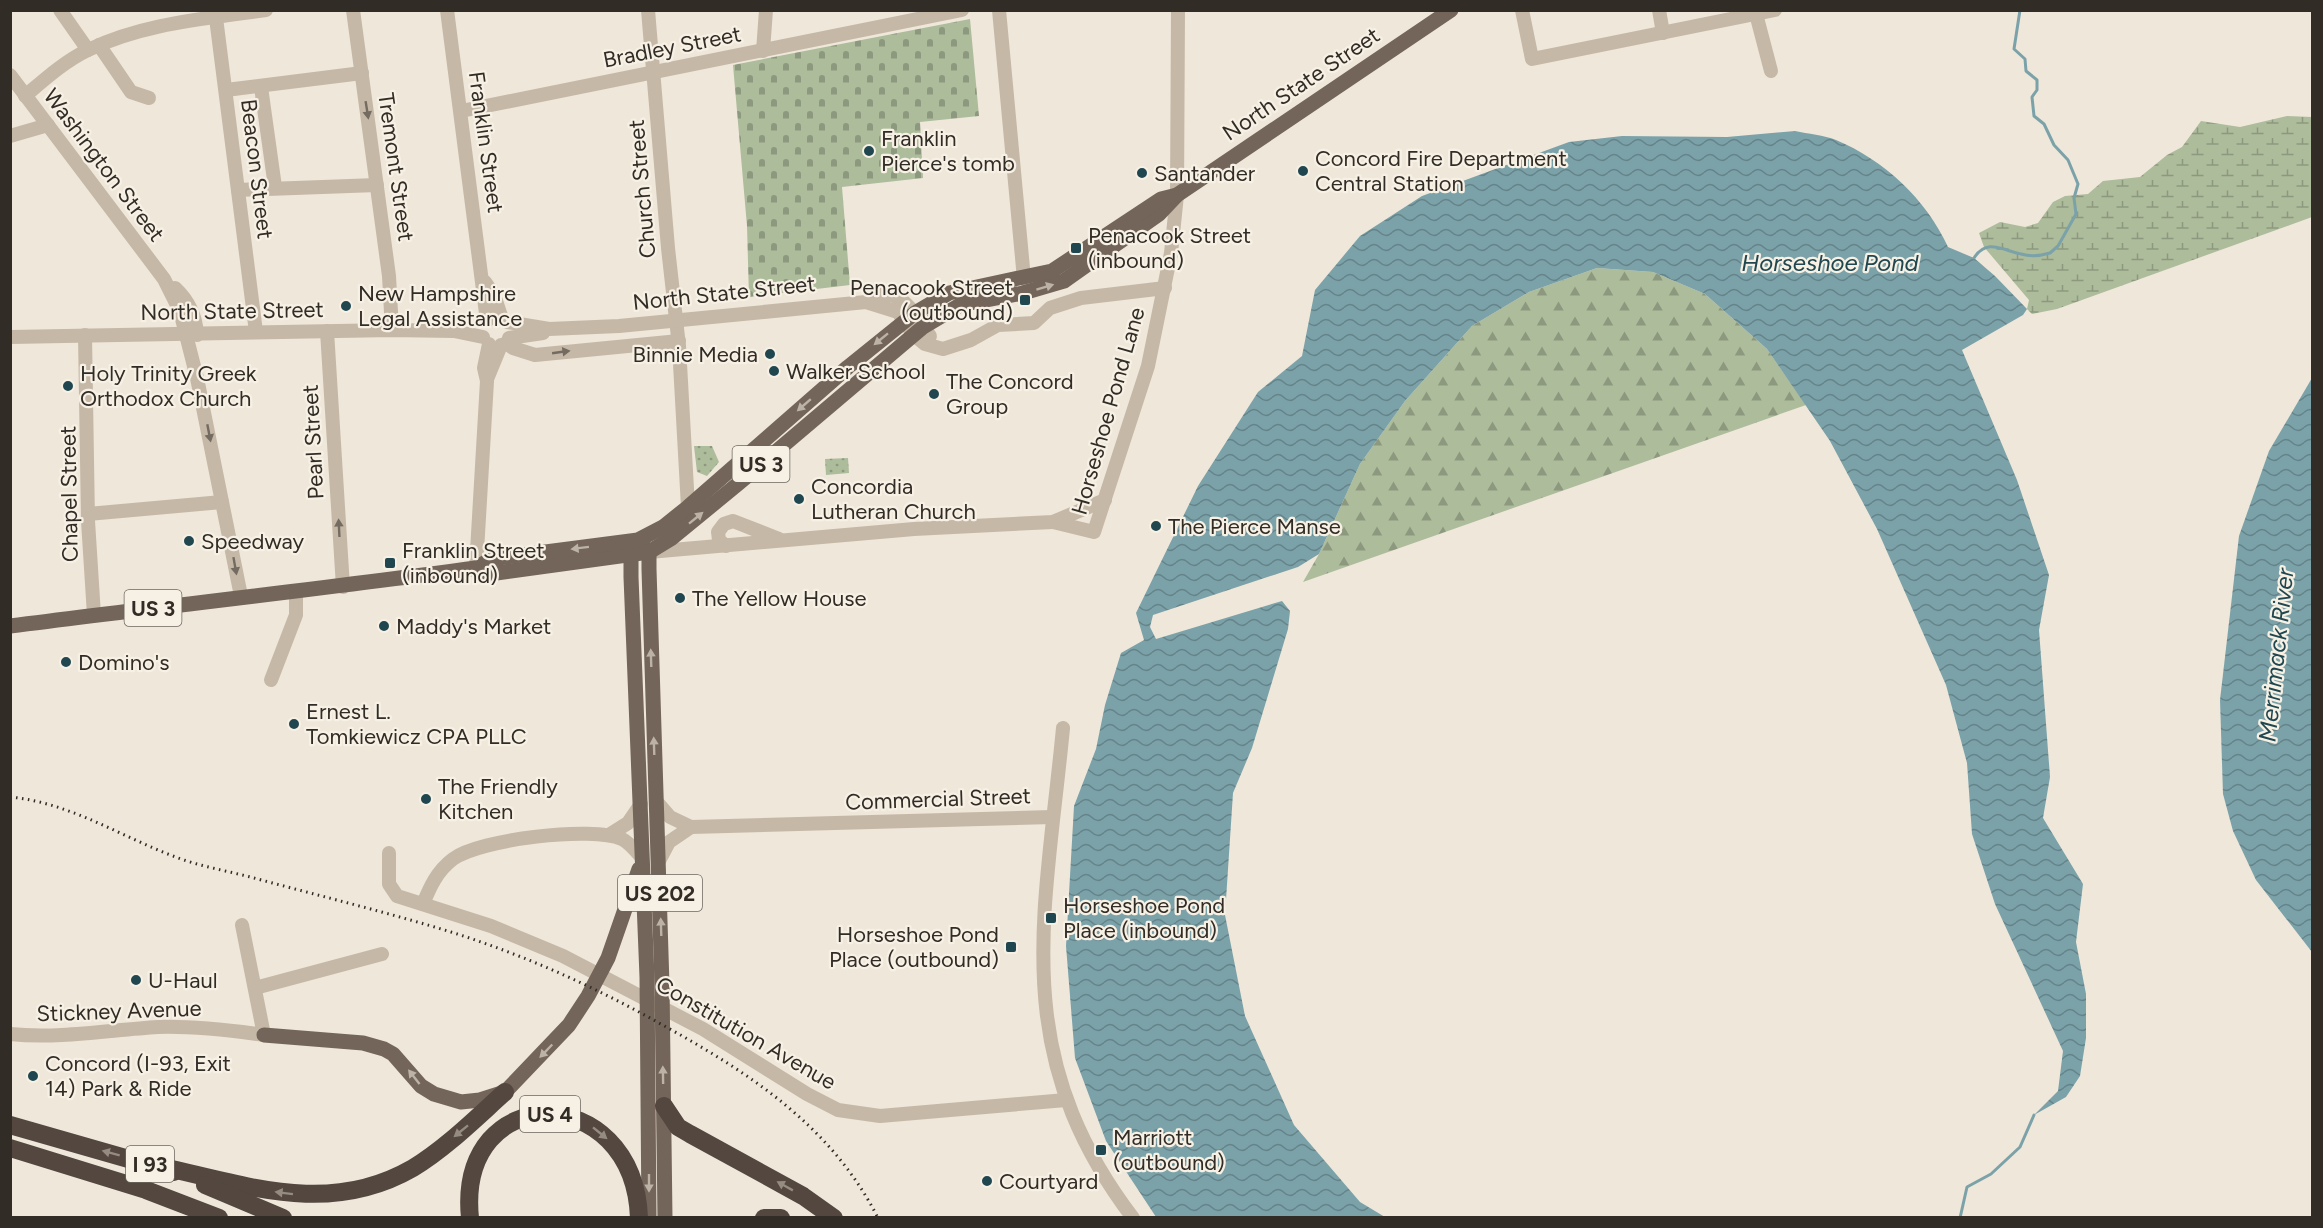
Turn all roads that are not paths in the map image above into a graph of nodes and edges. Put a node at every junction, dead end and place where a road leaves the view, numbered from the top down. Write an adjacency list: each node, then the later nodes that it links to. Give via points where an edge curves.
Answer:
1 (60, 10): 19 (street)
2 (266, 10): 16 (street)
3 (353, 10): 23 (street, Tremont Street)
4 (447, 10): 29 (street, Franklin Street)
5 (648, 10): 22 (street, Church Street)
6 (766, 10): 20 (street)
7 (882, 10): 17 (street)
8 (962, 10): 17 (street, Bradley Street)
9 (999, 10): 36 (street)
10 (1178, 10): 35 (street, Horseshoe Pond Lane)
11 (1451, 10): 35 (main road, North State Street / US 3)
12 (1521, 10): 18 (street, via 1532,59)
13 (1659, 10): 18 (street)
14 (1775, 10): 15 (street)
15 (1756, 13): 18 (street); 21 (street)
16 (215, 14): 19 (street, via 145,28); 26 (street, Beacon Street)
17 (883, 25): 20 (street, Bradley Street)
18 (1663, 33)
19 (93, 48): 27 (street); 28 (street, via 131,92)
20 (763, 51): 22 (street, Bradley Street)
21 (1771, 71)
22 (652, 72): 29 (street, Bradley Street); 40 (street, Church Street)
23 (362, 73): 25 (street); 32 (street, Tremont Street, one-way to 32)
24 (10, 75): 27 (street, Washington Street)
25 (261, 87): 26 (street); 33 (street)
26 (226, 90): 34 (street, Beacon Street)
27 (25, 96): 30 (street, Washington Street)
28 (149, 98)
29 (461, 111): 37 (street, Franklin Street)
30 (48, 125): 31 (street); 47 (street, Washington Street, via 164,279)
31 (10, 136)
32 (377, 185): 33 (street); 43 (street, Tremont Street, via 390,276)
33 (275, 187): 34 (street)
34 (238, 190): 45 (street, Beacon Street)
35 (1177, 195): 36 (main road, North State Street / US 3, via 1161,199 1052,271); 38 (street, Horseshoe Pond Lane); 41 (main road, North State Street / US 3, one-way to 35, via 960,305 1064,281 1159,214)
36 (1023, 279): 41 (main road, North State Street / US 3, via 949,293)
37 (483, 280): 39 (street, Franklin Street); 48 (street, Franklin Street)
38 (1165, 288): 41 (street, via 1081,298 1050,308 1034,323 998,325 943,349 934,346); 51 (street, Horseshoe Pond Lane, via 1148,366)
39 (505, 320): 42 (street, North State Street); 48 (street, North State Street, via 494,318); 48 (street, Franklin Street, via 511,330)
40 (676, 322): 41 (street, North State Street, via 866,302 885,295 908,303); 42 (street, North State Street); 50 (street, Church Street)
41 (914, 324): 53 (main road, US 3, one-way to 53); 59 (main road, US 3, one-way to 41, via 739,483)
42 (549, 329): 48 (street, North State Street, via 542,333)
43 (392, 330): 44 (street, North State Street); 48 (street, North State Street)
44 (327, 331): 45 (street, North State Street); 62 (street, Pearl Street, one-way to 44)
45 (256, 332): 47 (street, North State Street)
46 (85, 335): 47 (street, North State Street); 49 (street, North State Street); 54 (street, Chapel Street)
47 (191, 335): 52 (street, Washington Street, one-way to 52)
48 (494, 336): 50 (street, one-way to 50, via 535,355); 61 (street, Franklin Street, via 487,381)
49 (10, 337)
50 (679, 341): 53 (street, Church Street)
51 (1105, 500): 55 (street); 55 (street, Horseshoe Pond Lane, via 1094,532)
52 (222, 502): 54 (street); 64 (street, Washington Street, one-way to 64)
53 (688, 507): 56 (main road, US 3)
54 (88, 514): 65 (street, Chapel Street)
55 (1053, 522): 57 (street)
56 (638, 540): 59 (main road); 60 (main road, US 202); 61 (main road, US 3, one-way to 61, via 491,559)
57 (781, 540): 58 (street); 58 (street, via 732,521 718,532 719,540)
58 (726, 546): 59 (street)
59 (649, 552): 60 (main road, US 3); 68 (main road, US 202, one-way to 59)
60 (631, 556): 61 (main road, US 3, via 489,574); 68 (main road, US 202)
61 (476, 568): 62 (main road, US 3)
62 (343, 586): 63 (main road, US 3)
63 (296, 591): 64 (main road, US 3); 67 (street, via 296,615)
64 (241, 596): 65 (main road, US 3)
65 (94, 615): 66 (main road, US 3)
66 (10, 626)
67 (271, 680)
68 (645, 717): 70 (main road, US 202)
69 (1064, 728): 73 (street)
70 (648, 775): 71 (main road, US 202); 72 (main road, US 202)
71 (657, 802): 74 (street, via 670,817); 78 (main road, US 202)
72 (641, 804): 75 (street, via 628,823); 77 (main road, US 202)
73 (1052, 817): 74 (street, Commercial Street); 86 (street, Commercial Street, via 1044,903 1043,984 1046,1020)
74 (691, 827): 78 (street, via 677,834)
75 (609, 835): 77 (street, via 624,840); 79 (street, via 532,837 474,848 443,868 430,885)
76 (389, 853): 79 (street, Constitution Avenue, via 392,891)
77 (642, 858): 85 (main road, one-way to 85, via 608,958 582,1005 551,1046); 97 (main road, US 202, one-way to 97)
78 (659, 861): 87 (main road, US 202, one-way to 78)
79 (423, 904): 86 (street, Constitution Avenue, via 491,926 563,956 703,1029 837,1110 880,1116)
80 (242, 925): 82 (street)
81 (382, 954): 82 (street)
82 (255, 988): 84 (street)
83 (10, 1034): 84 (street, Stickney Avenue, via 68,1035 161,1027)
84 (264, 1035): 85 (main road, one-way to 84, via 461,1101 421,1086 384,1049 363,1043)
85 (506, 1092): 90 (highway, one-way to 90, via 412,1168 363,1189 311,1196)
86 (1066, 1100): 102 (street, Commercial Street, via 1093,1157)
87 (664, 1106): 98 (main road, US 202); 101 (highway, one-way to 87, via 803,1196 678,1127)
88 (10, 1125): 90 (highway, I 93, one-way to 88)
89 (12, 1149): 91 (highway, I 93)
90 (163, 1167): 94 (highway, I 93)
91 (146, 1190): 92 (highway); 93 (highway, I 93)
92 (191, 1218)
93 (219, 1218)
94 (283, 1218)
95 (470, 1218): 96 (highway, US 4, one-way to 96, via 472,1174 485,1146 507,1125 526,1116 546,1113 579,1120 612,1143 628,1166 636,1189)
96 (639, 1218)
97 (649, 1218)
98 (665, 1218)
99 (764, 1218): 100 (highway)
100 (781, 1218)
101 (834, 1218)
102 (1133, 1218)

